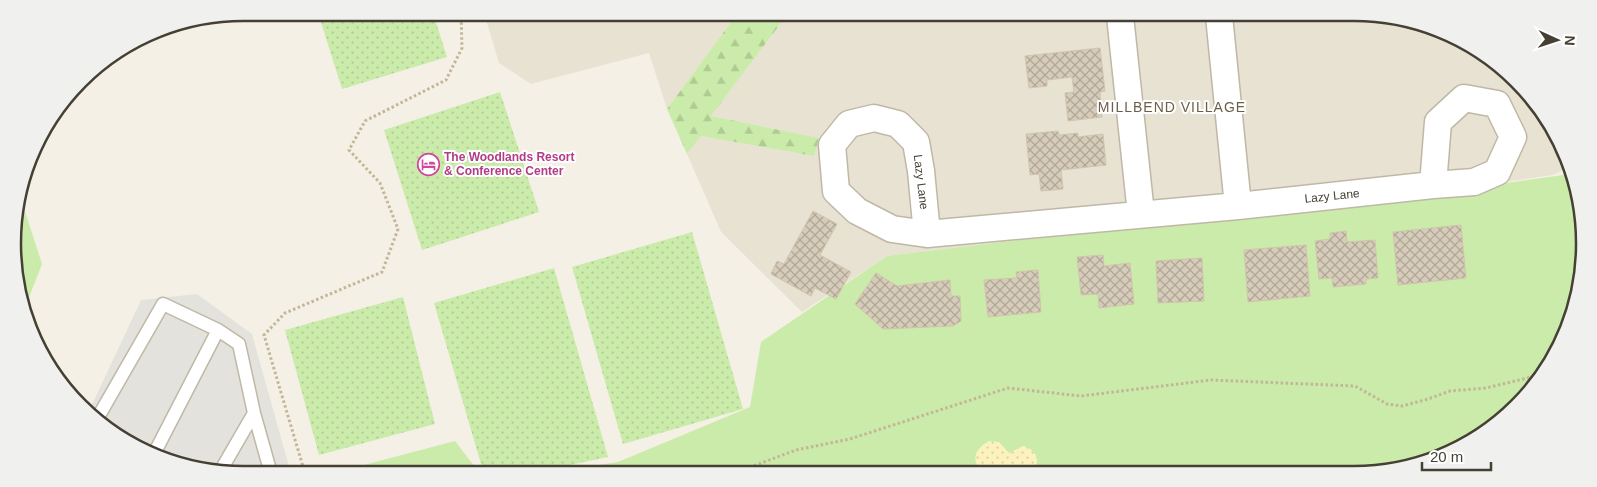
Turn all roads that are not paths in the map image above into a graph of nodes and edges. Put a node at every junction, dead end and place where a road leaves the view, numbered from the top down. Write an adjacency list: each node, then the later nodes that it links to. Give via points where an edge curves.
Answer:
1 (1121, 21): 5 (street)
2 (1220, 21): 4 (street)
3 (1433, 185): 4 (street, Lazy Lane)
4 (1238, 206): 5 (street, Lazy Lane)
5 (1141, 214): 6 (street, Lazy Lane)
6 (927, 234): 6 (street, Lazy Lane, via 892,229 857,211 836,191 832,145 849,124 874,118 898,124 916,142)
7 (218, 330): 8 (lane, via 239,344); 9 (lane, via 163,304); 10 (lane)
8 (254, 413): 11 (lane); 12 (lane)
9 (100, 414)
10 (157, 448)
11 (224, 465)
12 (269, 466)

